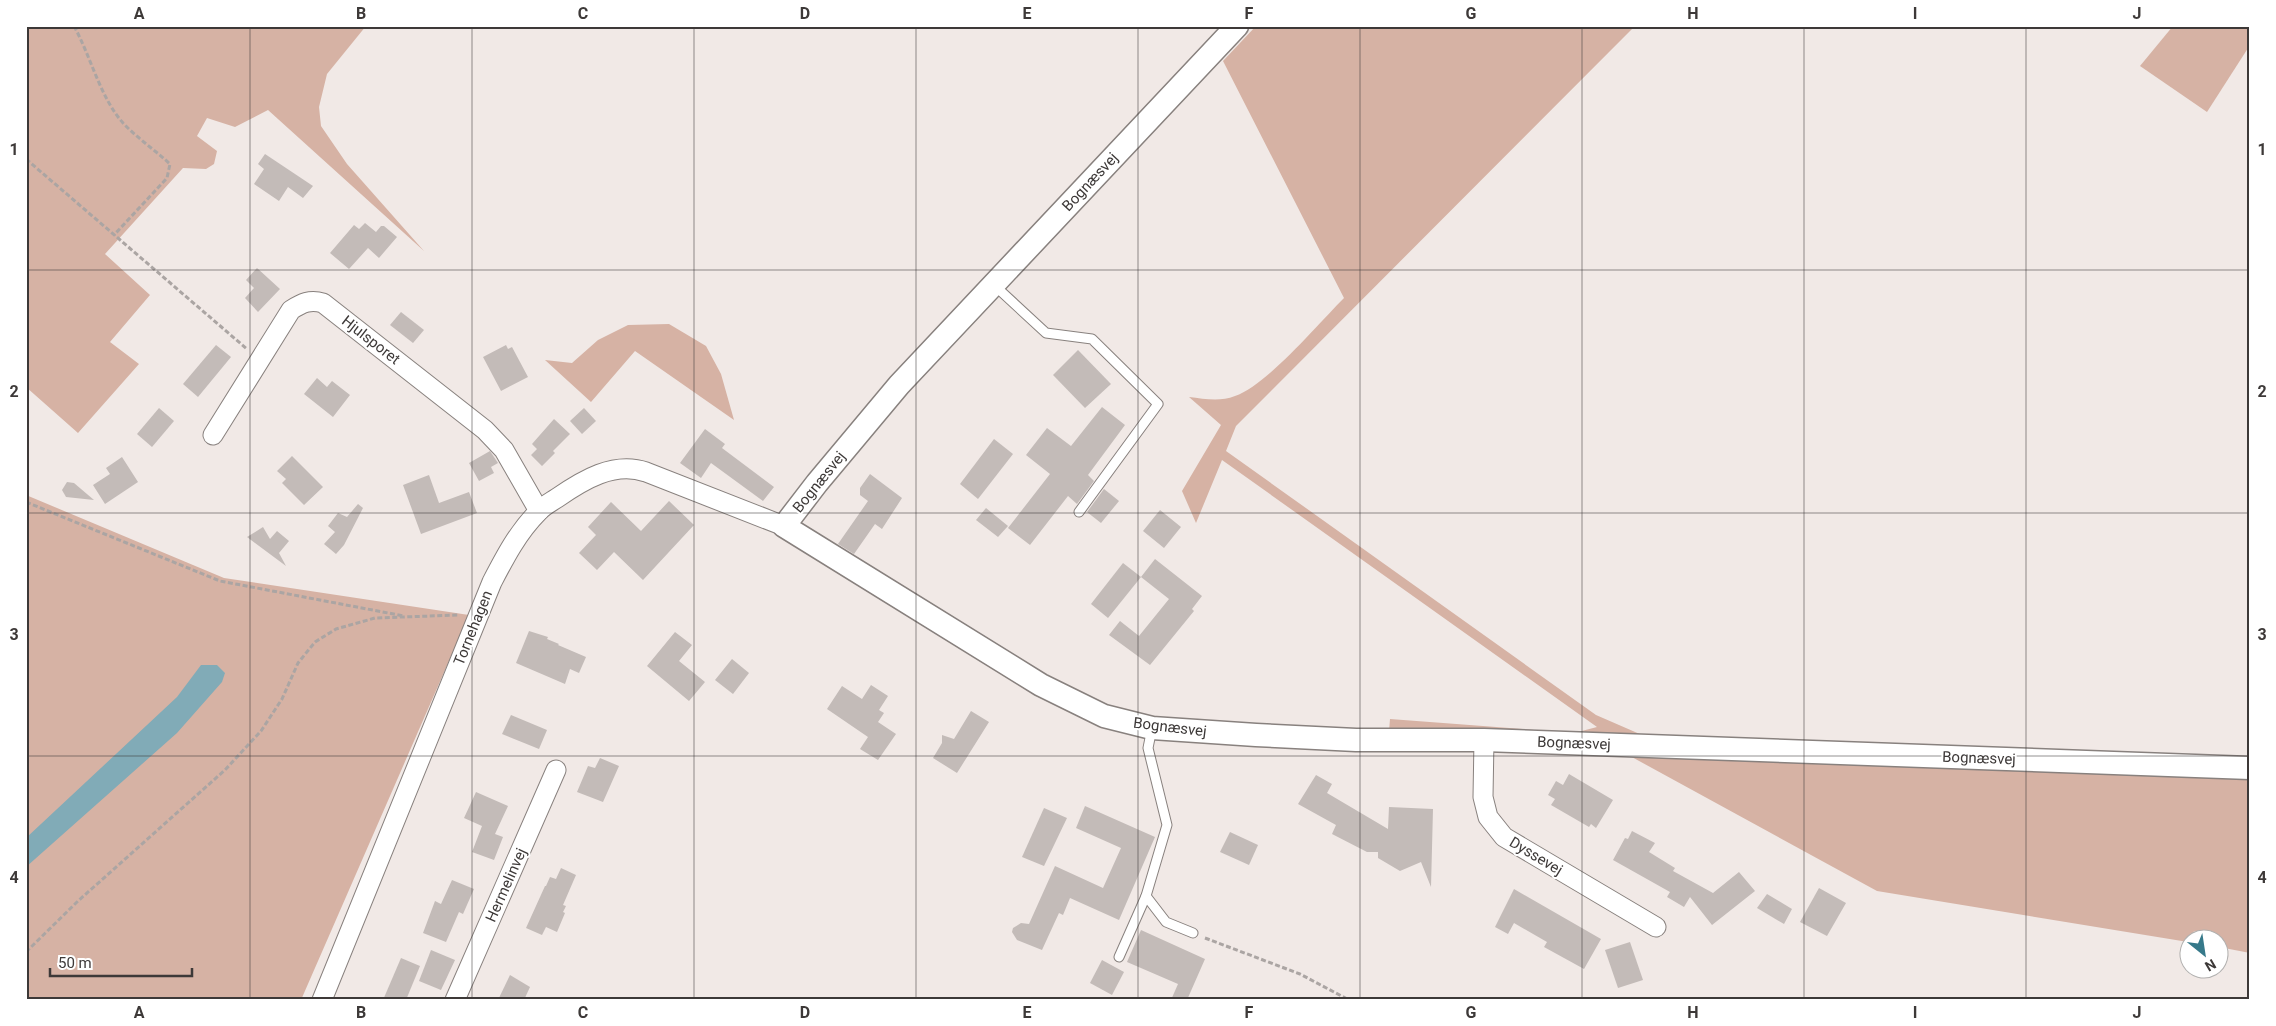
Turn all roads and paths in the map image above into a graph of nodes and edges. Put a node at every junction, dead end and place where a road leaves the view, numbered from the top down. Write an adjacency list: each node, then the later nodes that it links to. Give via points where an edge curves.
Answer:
1 (74, 26): 4 (path, via 106,95 123,122 170,164 168,178)
2 (1235, 27): 5 (street, Bognæsvej)
3 (26, 159): 4 (path)
4 (114, 235): 6 (path)
5 (993, 284): 10 (lane, via 1046,333 1092,340 1158,404); 11 (street, Bognæsvej, via 899,385)
6 (259, 359): 7 (street, Hjulsporet); 9 (street, Hjulsporet, via 291,310 305,302 323,302 485,430 504,450)
7 (213, 436)
8 (26, 502): 13 (path, via 220,582)
9 (539, 511): 11 (street, Tornehagen, via 582,482 614,470 628,469 646,472); 12 (street, Tornehagen, via 510,548)
10 (1079, 512)
11 (784, 526): 14 (street, Bognæsvej, via 1041,685 1104,716)
12 (480, 614): 13 (path); 23 (street, Tornehagen)
13 (410, 616): 21 (path, via 375,618 336,629 315,642 298,663 282,699 261,731 225,770 78,901)
14 (1152, 728): 15 (street, Bognæsvej, via 1356,740); 18 (lane, via 1148,748 1167,825)
15 (1484, 740): 16 (street, Bognæsvej); 19 (street, Dyssevej, via 1483,797 1488,817 1504,837)
16 (2250, 768)
17 (556, 770): 24 (street, Hermelinvej)
18 (1146, 896): 20 (lane, via 1166,922); 22 (lane)
19 (1656, 927)
20 (1193, 933): 25 (path, via 1300,974)
21 (26, 952)
22 (1119, 957)
23 (325, 998)
24 (455, 1000)
25 (1349, 1000)

